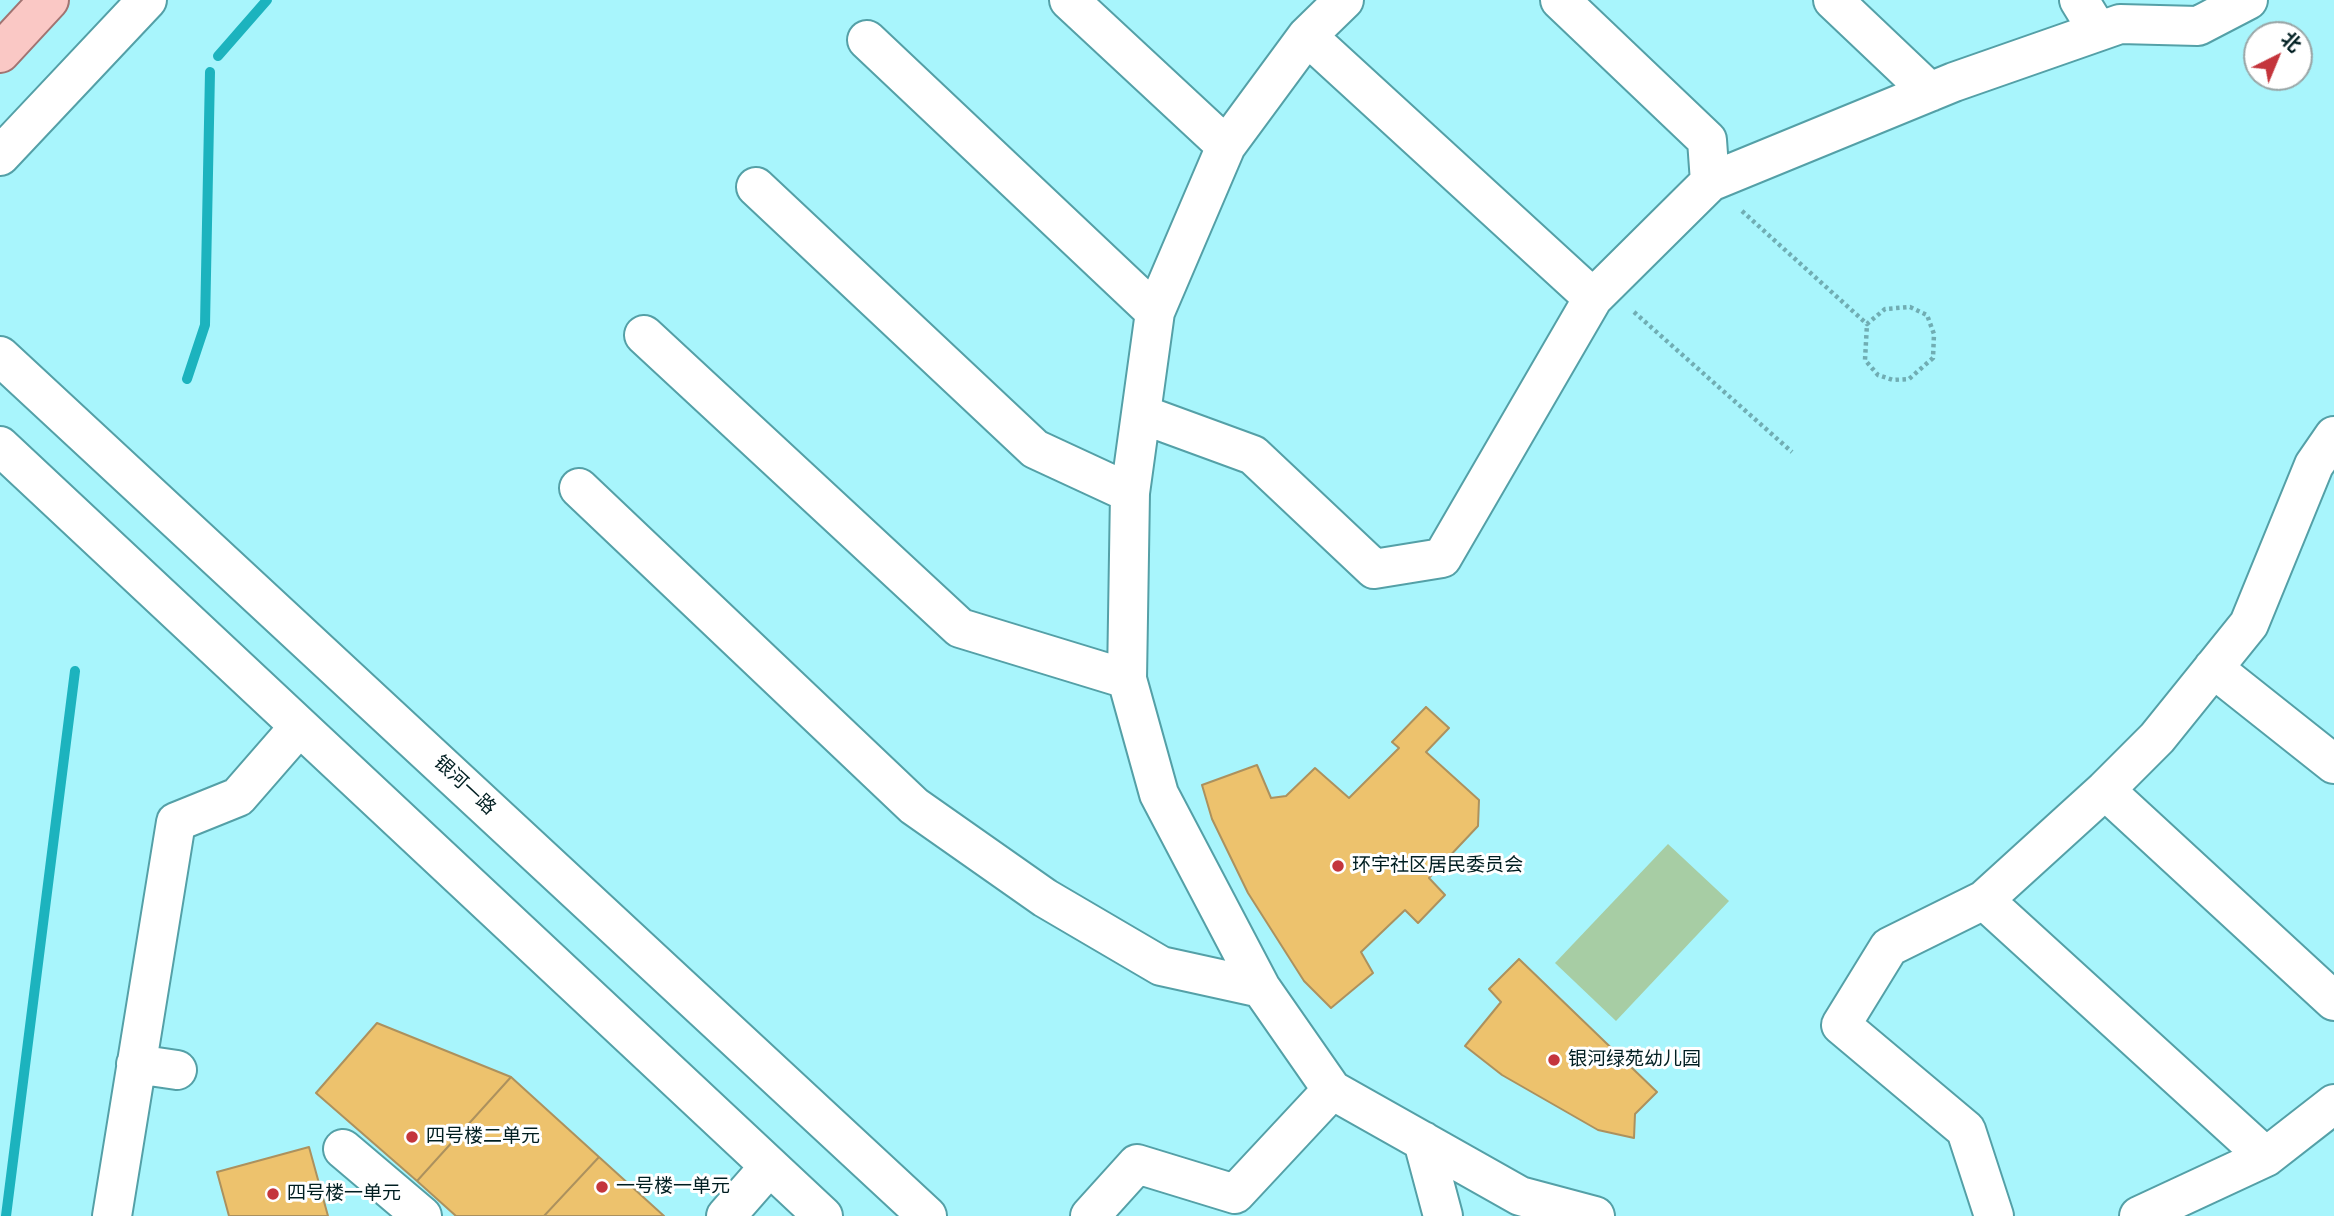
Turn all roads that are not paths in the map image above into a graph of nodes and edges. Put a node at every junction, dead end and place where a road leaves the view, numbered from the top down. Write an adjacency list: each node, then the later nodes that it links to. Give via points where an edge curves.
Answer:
1 (49, 0): 11 (main road)
2 (147, 0): 14 (street)
3 (1069, 0): 13 (street)
4 (1560, 0): 15 (street, via 1707,140)
5 (1833, 0): 12 (street)
6 (2248, 0): 8 (street, via 2198,26 2120,24)
7 (1337, 2): 9 (street)
8 (2088, 16): 12 (street)
9 (1307, 36): 13 (street); 17 (street)
10 (867, 40): 18 (street)
11 (0, 52)
12 (1930, 92): 15 (street)
13 (1226, 146): 18 (street)
14 (0, 156)
15 (1710, 182): 17 (street)
16 (756, 187): 25 (street, via 1035,449)
17 (1599, 292): 21 (street, via 1442,558 1374,569 1254,455)
18 (1155, 312): 21 (street)
19 (644, 335): 27 (street, via 960,628)
20 (0, 356): 48 (street, 银河一路)
21 (1141, 414): 25 (street)
22 (0, 446): 28 (street)
23 (2327, 461): 26 (street, via 2249,624)
24 (579, 488): 32 (street, via 914,806 1045,898 1161,967)
25 (1130, 493): 27 (street)
26 (2213, 668): 29 (street); 30 (street, via 2157,738)
27 (1128, 679): 32 (street, via 1159,794)
28 (299, 727): 34 (street, via 238,797 176,822); 41 (street)
29 (2334, 764)
30 (2105, 790): 31 (street); 33 (street)
31 (1984, 900): 40 (street); 52 (street, via 1889,947 1841,1025 1966,1130)
32 (1261, 988): 36 (street)
33 (2334, 1001)
34 (136, 1064): 35 (street); 44 (street)
35 (177, 1070)
36 (1332, 1090): 38 (street); 42 (street)
37 (2334, 1104): 40 (street)
38 (1423, 1141): 50 (street); 51 (street, via 1520,1196)
39 (343, 1149): 45 (street)
40 (2266, 1157): 43 (street)
41 (769, 1167): 46 (street); 47 (street)
42 (1238, 1205): 49 (street, via 1137,1164)
43 (2184, 1208): 53 (street)
44 (112, 1216)
45 (422, 1216)
46 (726, 1216)
47 (823, 1216)
48 (927, 1216)
49 (1090, 1216)
50 (1443, 1216)
51 (1595, 1216)
52 (1994, 1216)
53 (2139, 1216)

